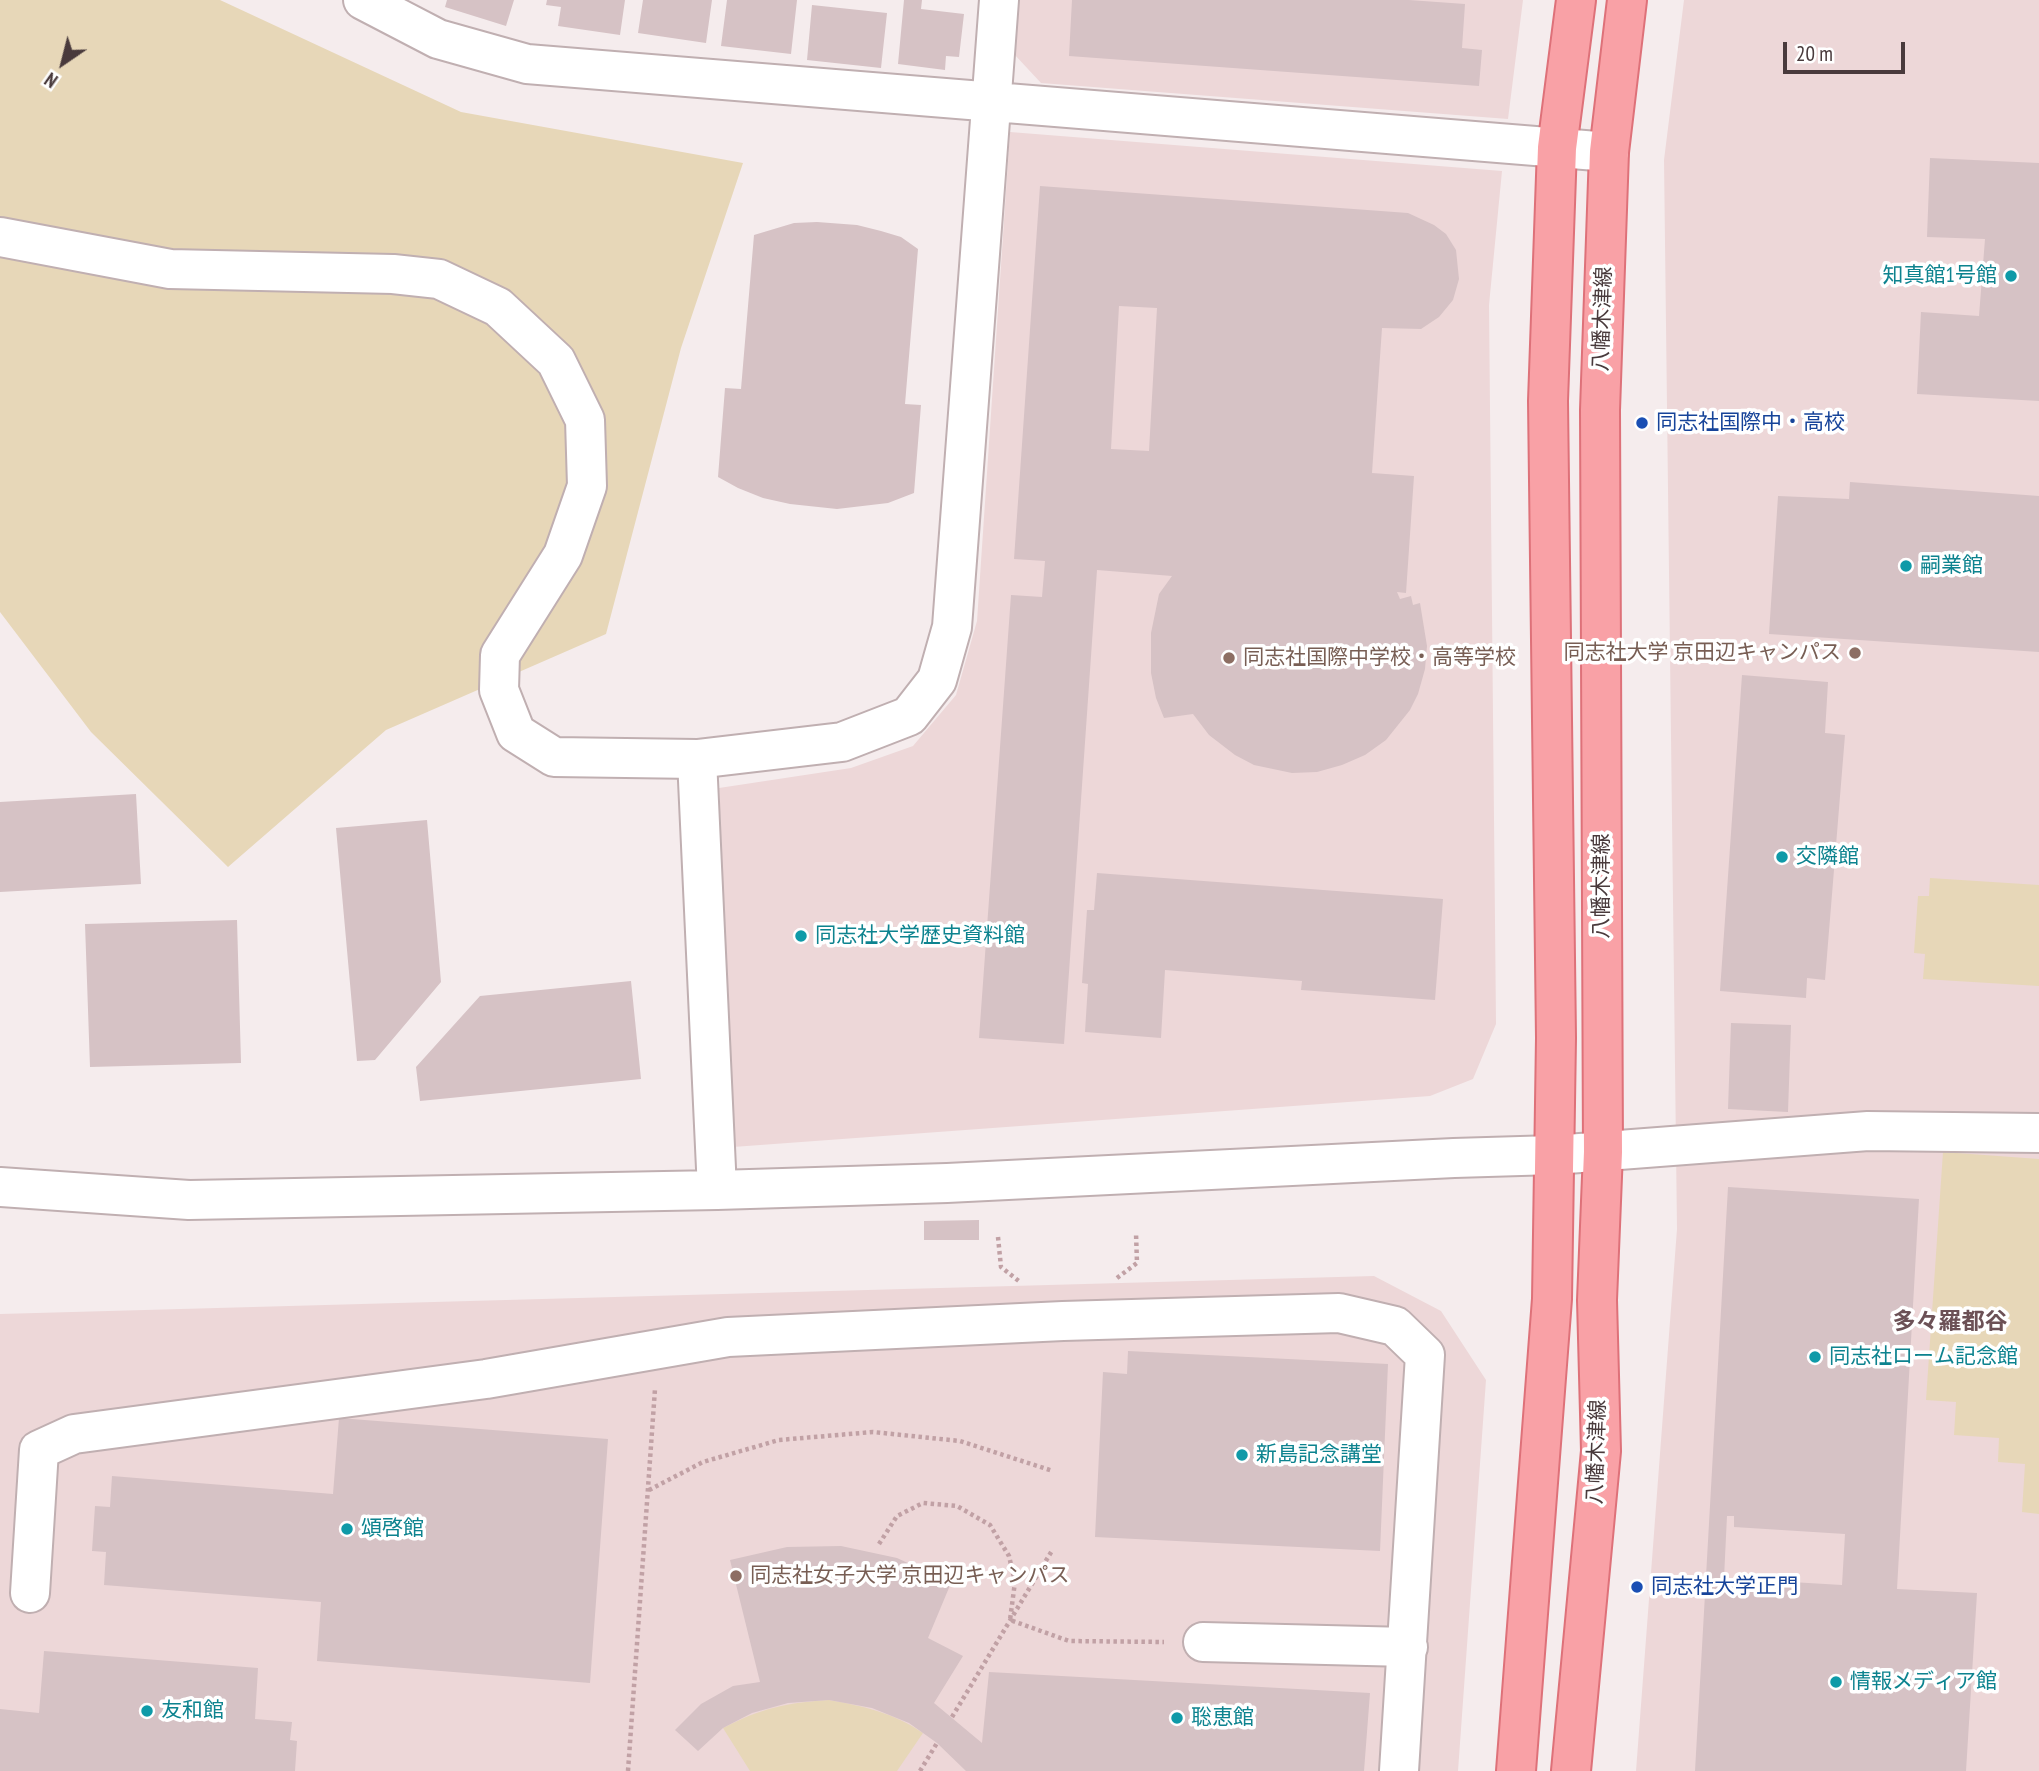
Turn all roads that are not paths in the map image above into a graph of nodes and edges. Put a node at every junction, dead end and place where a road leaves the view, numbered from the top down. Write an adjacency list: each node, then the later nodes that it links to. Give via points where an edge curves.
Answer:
1 (363, 0): 5 (street, via 438,39 527,64)
2 (999, 0): 5 (street)
3 (1576, 0): 6 (main road)
4 (1628, 0): 7 (main road, 八幡木津線)
5 (992, 101): 6 (street); 9 (street, via 952,627 937,680 909,716 842,742)
6 (1557, 148): 7 (street); 12 (main road, via 1548,401)
7 (1609, 152): 11 (main road, 八幡木津線, via 1600,410)
8 (0, 237): 9 (street, via 170,269 439,279 498,307 556,361 585,420 587,486 563,555 500,655 499,690 516,733 554,757)
9 (697, 759): 14 (street)
10 (2039, 1133): 11 (street, via 1868,1131)
11 (1603, 1152): 12 (street); 20 (main road, 八幡木津線, via 1597,1300 1601,1451)
12 (1554, 1155): 14 (street); 19 (main road, via 1552,1299)
13 (0, 1187): 14 (street, via 189,1200)
14 (717, 1190)
15 (30, 1593): 17 (street, via 39,1450 74,1434 486,1380 728,1337 1339,1313 1395,1326 1425,1355)
16 (1203, 1642): 17 (street)
17 (1408, 1647): 18 (street)
18 (1399, 1771)
19 (1516, 1771)
20 (1571, 1771)

